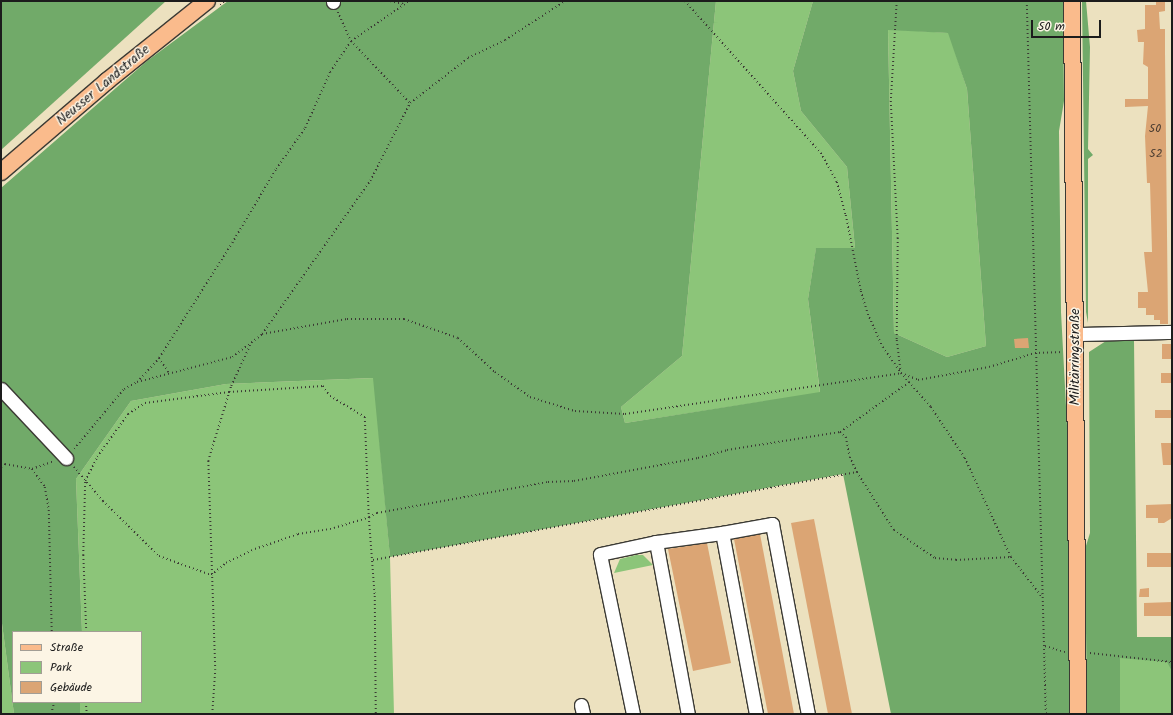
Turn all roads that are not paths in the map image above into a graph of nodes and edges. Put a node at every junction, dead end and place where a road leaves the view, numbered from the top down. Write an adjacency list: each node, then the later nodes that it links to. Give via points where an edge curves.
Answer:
1 (207, 1): 3 (main road, Neusser Landstraße, via 113,76)
2 (1072, 1): 5 (main road, Militärringstraße)
3 (2, 171)
4 (1172, 332): 5 (lane)
5 (1075, 339): 14 (main road, Militärringstraße)
6 (1, 389): 7 (lane)
7 (66, 458)
8 (722, 533): 9 (lane); 12 (lane); 13 (lane, via 772,524)
9 (656, 542): 10 (lane, via 600,554); 11 (lane)
10 (633, 714)
11 (688, 714)
12 (756, 714)
13 (808, 714)
14 (1078, 714)

